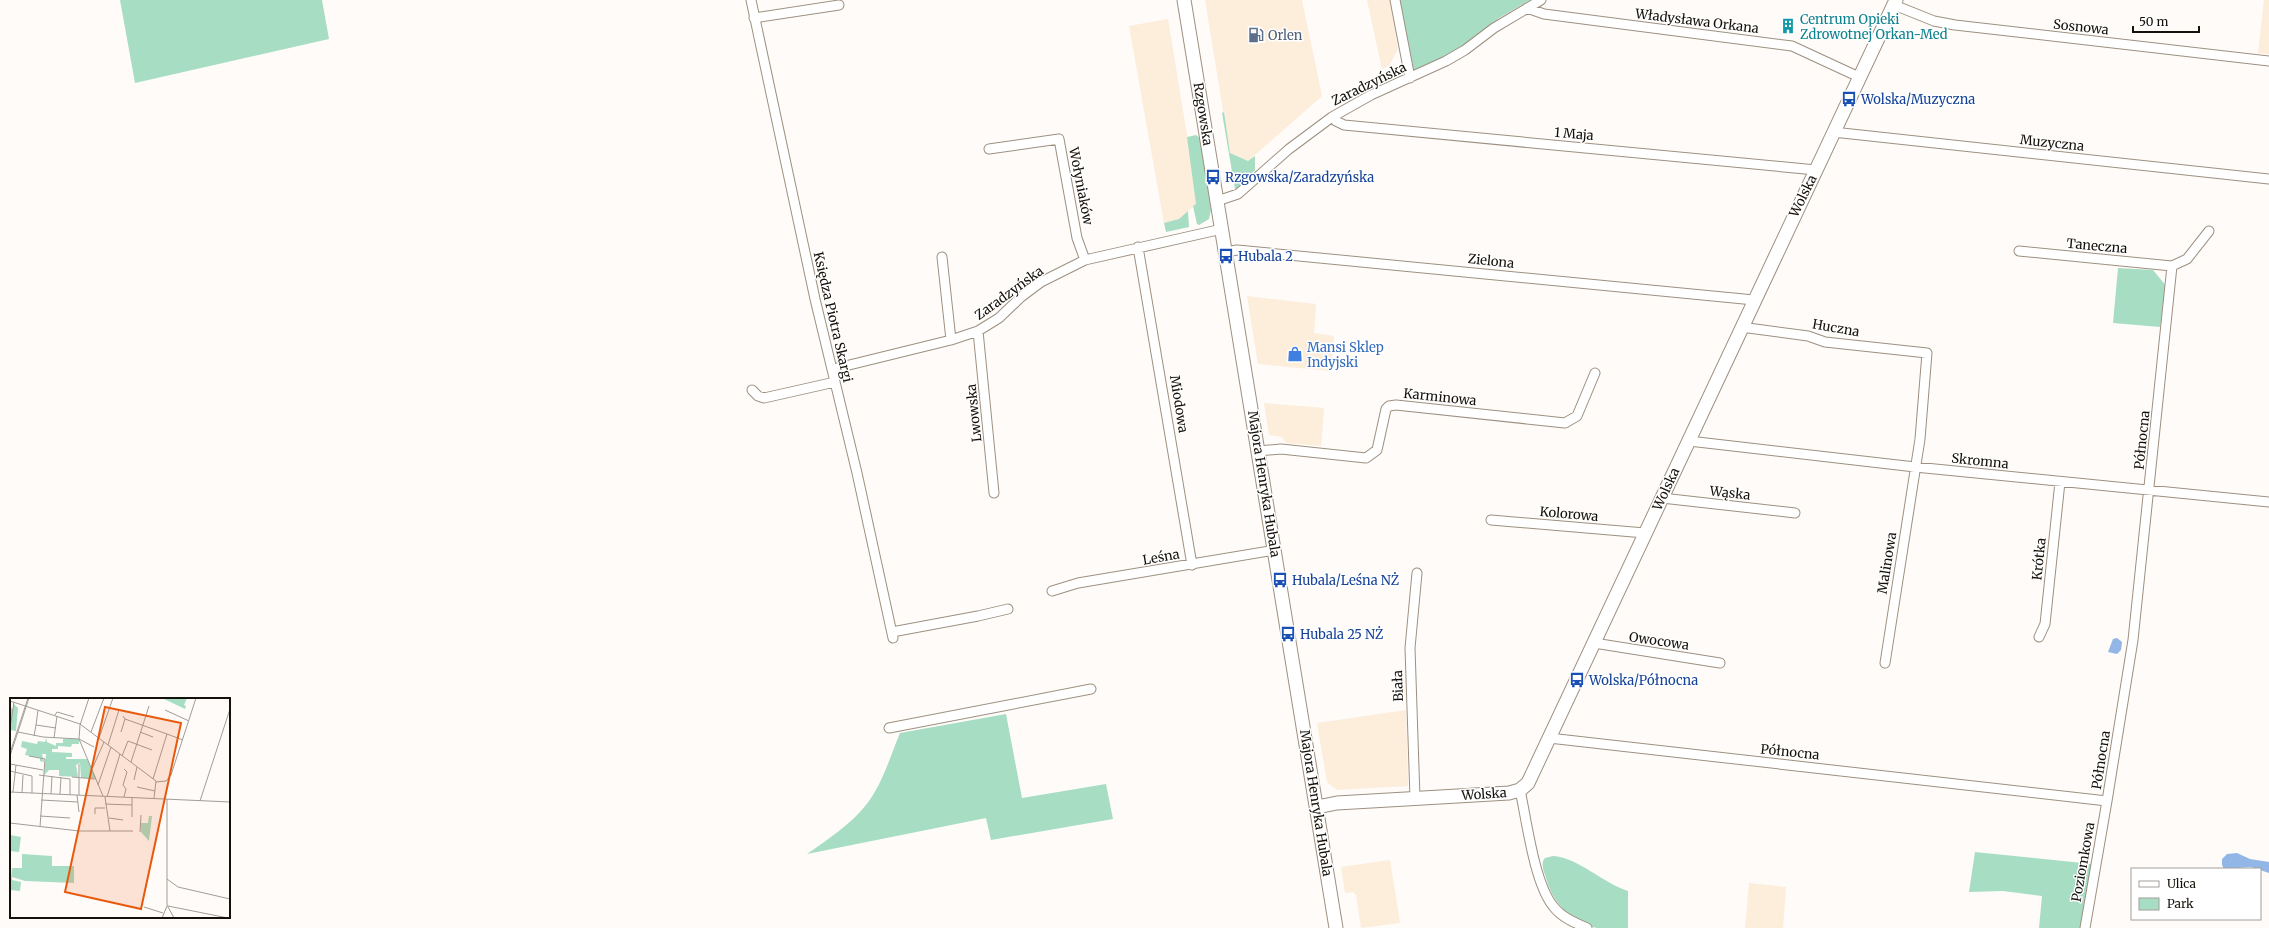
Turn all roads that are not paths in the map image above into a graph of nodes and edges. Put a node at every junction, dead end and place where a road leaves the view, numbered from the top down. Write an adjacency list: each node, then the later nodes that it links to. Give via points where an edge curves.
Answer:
1 (751, 0): 8 (street, Księdza Piotra Skargi)
2 (1184, 0): 17 (street, Rzgowska)
3 (1395, 0): 11 (street)
4 (1541, 0): 7 (street, Zaradzyńska)
5 (1895, 2): 9 (street, Sosnowa, via 1934,21 1955,26); 10 (street, Wolska)
6 (839, 5): 8 (street)
7 (1527, 8): 10 (street, Władysława Orkana, via 1544,14 1792,46); 11 (street, Zaradzyńska, via 1494,28 1466,50)
8 (754, 18): 31 (street, Księdza Piotra Skargi, via 815,299)
9 (2269, 61)
10 (1859, 77): 13 (street, Wolska)
11 (1410, 78): 12 (street, Zaradzyńska, via 1371,94)
12 (1332, 117): 15 (street, 1 Maja, via 1344,125); 17 (street, Zaradzyńska, via 1289,149 1238,194)
13 (1834, 132): 15 (street, Wolska); 16 (street, Muzyczna)
14 (989, 149): 24 (street, Wołyniaków, via 1059,139 1077,238)
15 (1816, 170): 26 (street, Wolska)
16 (2269, 179)
17 (1217, 201): 18 (street, Rzgowska)
18 (1222, 229): 20 (street, Zaradzyńska); 22 (street, Majora Henryka Hubala)
19 (2209, 231): 25 (street, via 2187,259)
20 (1138, 247): 24 (street, Zaradzyńska); 47 (street, Miodowa)
21 (2019, 251): 25 (street, Taneczna)
22 (1226, 252): 26 (street, Zielona, via 1237,250); 36 (street, Majora Henryka Hubala)
23 (942, 257): 29 (street)
24 (1084, 260): 28 (street, Zaradzyńska, via 1041,282 999,318)
25 (2172, 266): 39 (street, Północna)
26 (1754, 300): 27 (street, Wolska)
27 (1741, 327): 30 (street, Huczna, via 1808,336 1825,342); 35 (street, Wolska)
28 (978, 331): 29 (street, Zaradzyńska); 40 (street, Lwowska)
29 (951, 340): 31 (street, Zaradzyńska)
30 (1927, 353): 37 (street, Malinowa)
31 (833, 369): 33 (street, Księdza Piotra Skargi)
32 (1595, 373): 36 (street, Karminowa, via 1579,412 1573,420 1565,423 1389,406 1384,413 1377,450 1366,458 1281,449)
33 (835, 382): 34 (street, via 764,398); 50 (street, Księdza Piotra Skargi, via 892,635)
34 (752, 390)
35 (1689, 441): 37 (street, Skromna); 41 (street, Wolska)
36 (1258, 451): 46 (street, Majora Henryka Hubala)
37 (1915, 467): 38 (street, Skromna); 54 (street, Malinowa)
38 (2060, 482): 39 (street, Skromna); 51 (street, Krótka, via 2045,624)
39 (2150, 492): 42 (street, Skromna); 60 (street, Północna, via 2132,647)
40 (994, 493)
41 (1662, 498): 43 (street, Wąska); 45 (street, Wolska)
42 (2269, 502)
43 (1795, 513)
44 (1491, 520): 45 (street, Kolorowa)
45 (1645, 533): 52 (street, Wolska)
46 (1275, 550): 47 (street, Leśna); 61 (street, Majora Henryka Hubala)
47 (1192, 565): 49 (street, Leśna, via 1078,584)
48 (1417, 573): 59 (street, Biała, via 1410,648)
49 (1052, 591)
50 (1008, 609)
51 (2039, 637)
52 (1594, 643): 53 (street, Owocowa); 57 (street, Wolska)
53 (1720, 663)
54 (1885, 663)
55 (1091, 690): 56 (street)
56 (889, 728)
57 (1549, 738): 58 (street, Wolska, via 1528,783); 60 (street, Północna)
58 (1520, 790): 59 (street, Wolska); 63 (street, via 1540,880 1547,898 1563,915)
59 (1415, 798): 61 (street, Wolska, via 1337,803)
60 (2107, 801): 64 (street, Poziomkowa)
61 (1316, 807): 62 (street, Majora Henryka Hubala)
62 (1336, 928)
63 (1587, 928)
64 (2085, 928)

